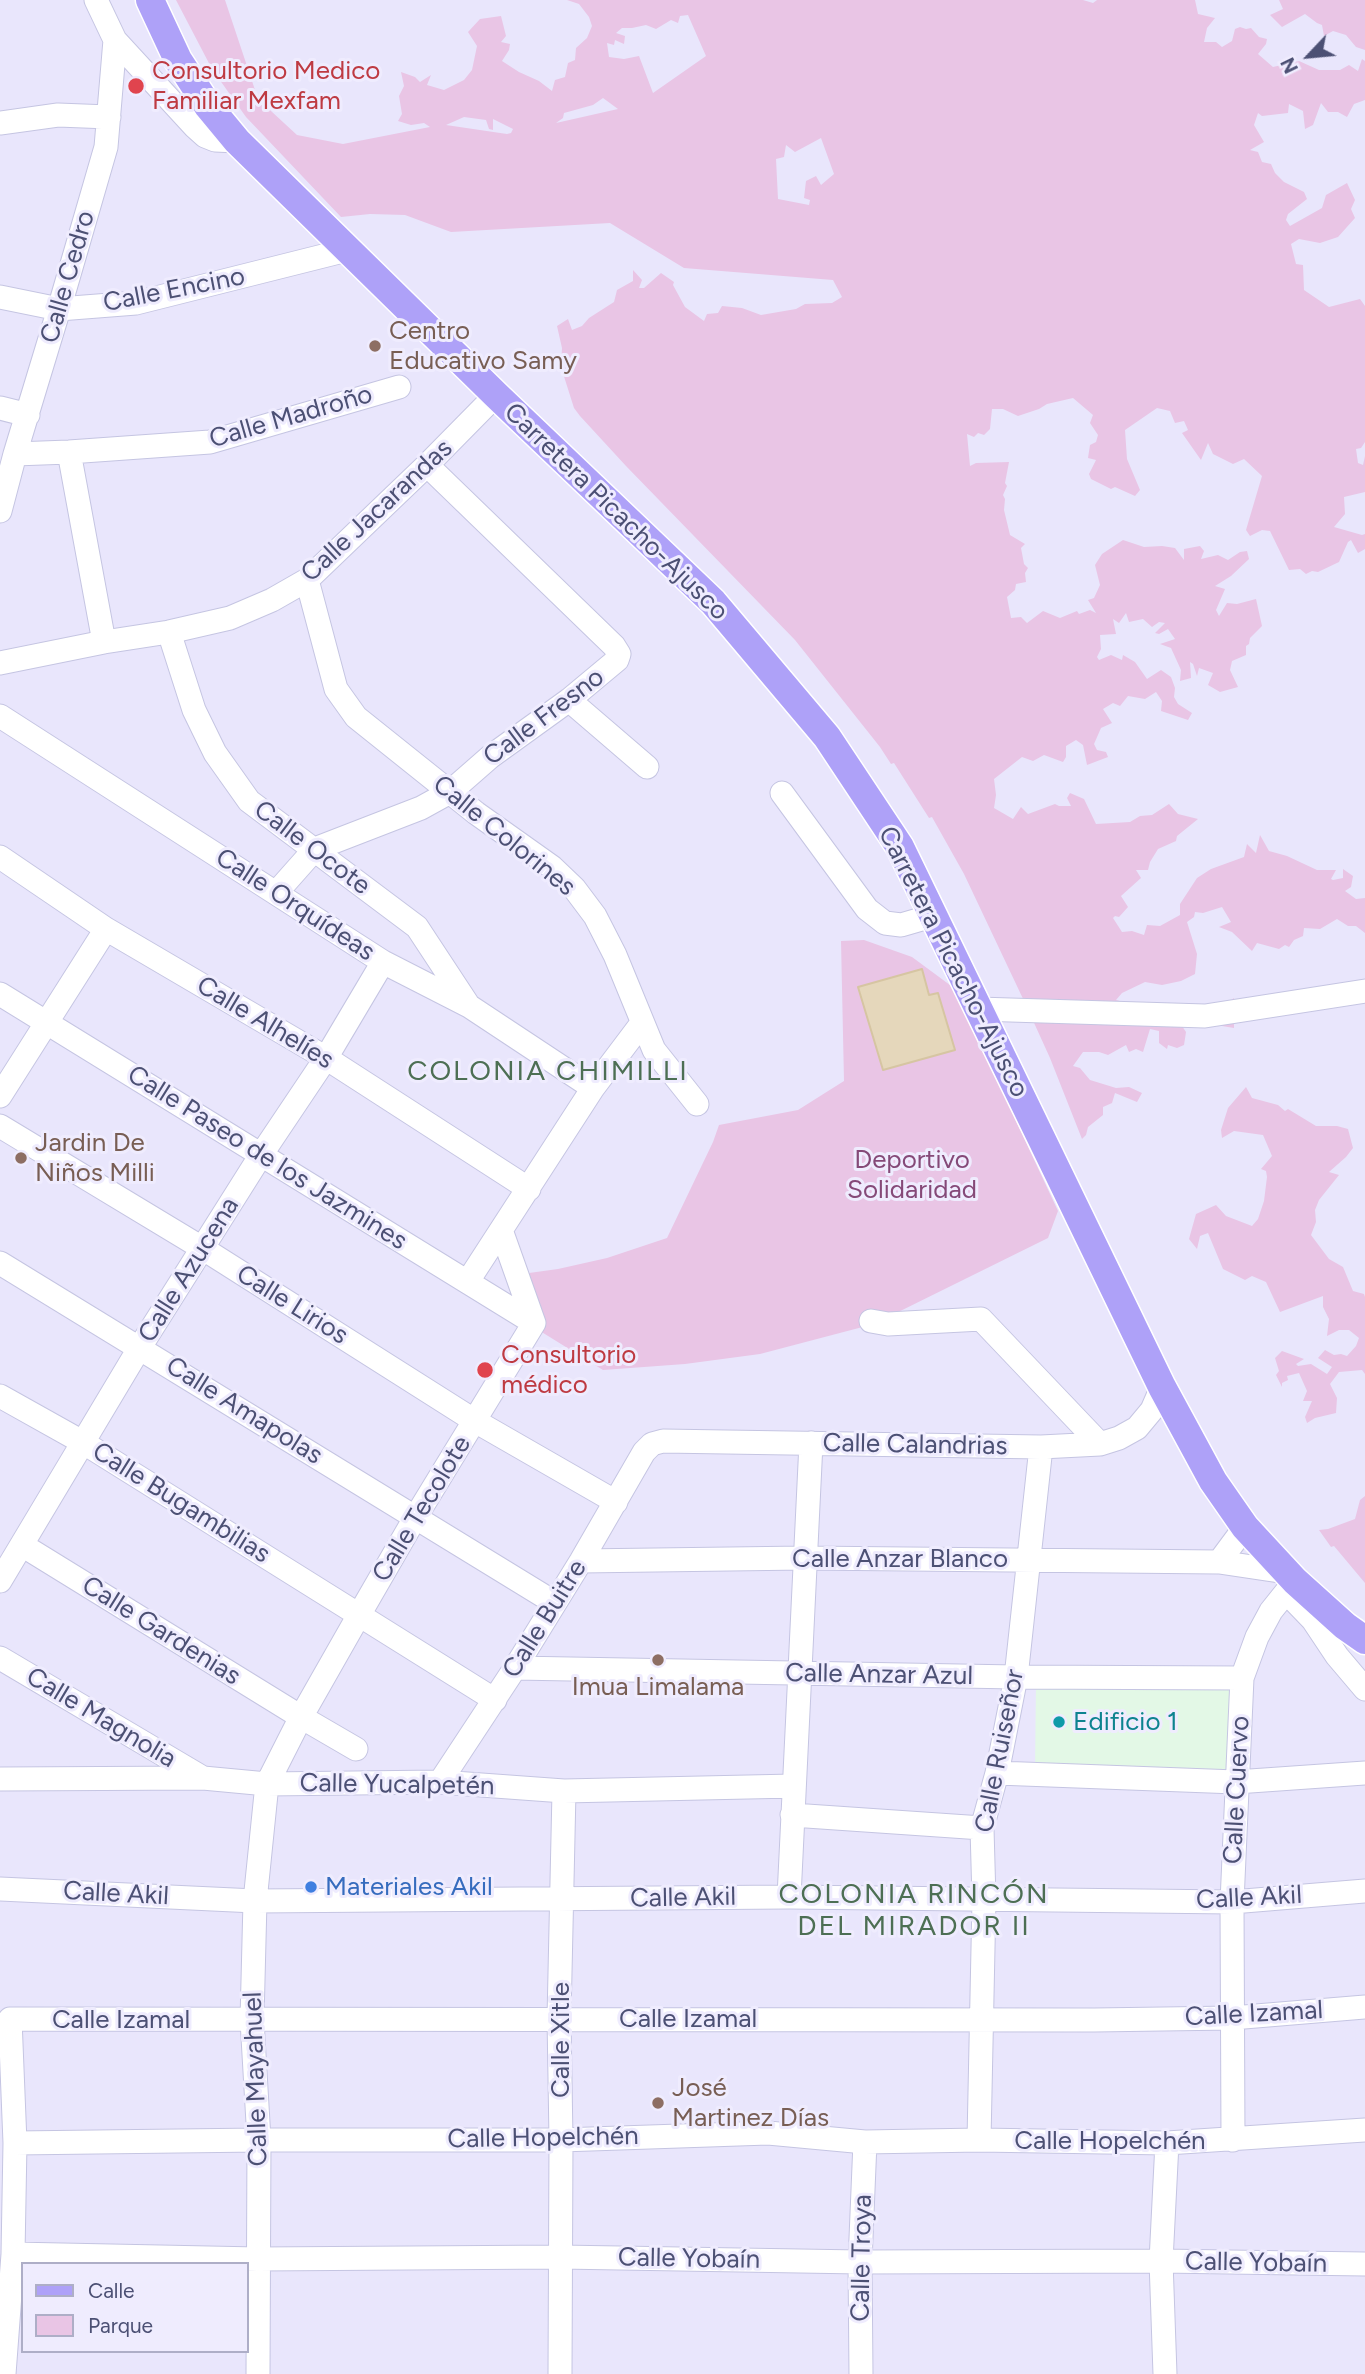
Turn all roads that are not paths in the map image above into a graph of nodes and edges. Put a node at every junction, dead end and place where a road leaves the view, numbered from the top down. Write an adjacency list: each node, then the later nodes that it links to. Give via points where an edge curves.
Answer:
1 (96, 0): 3 (street)
2 (150, 0): 6 (main road, Carretera Picacho-Ajusco, via 178,60)
3 (115, 40): 4 (street, Calle Cedro); 6 (street, via 205,136)
4 (109, 117): 5 (street, via 58,115); 9 (street, Calle Cedro, via 106,147)
5 (0, 123)
6 (237, 141): 7 (main road, Carretera Picacho-Ajusco)
7 (347, 250): 9 (street, Calle Encino, via 136,303); 11 (main road, Carretera Picacho-Ajusco)
8 (0, 297): 9 (street, Calle Encino)
9 (59, 309): 13 (street, Calle Cedro)
10 (399, 387): 14 (street, Calle Madroño, via 210,442)
11 (496, 395): 16 (street, Calle Jacarandas); 30 (main road, Carretera Picacho-Ajusco, via 713,602 818,727 900,847)
12 (0, 408): 13 (street)
13 (27, 415): 15 (street, Calle Cedro)
14 (69, 452): 15 (street, Calle Madroño); 20 (street)
15 (15, 454): 17 (street, Calle Cedro)
16 (427, 465): 18 (street, Calle Jacarandas); 22 (street, Calle Fresno, via 619,654)
17 (0, 511)
18 (307, 580): 19 (street, Calle Jacarandas, via 230,618); 25 (street, Calle Colorines, via 336,689 356,717)
19 (169, 632): 20 (street, Calle Jacarandas); 27 (street, Calle Ocote, via 194,710 215,753 249,801)
20 (104, 642): 21 (street, Calle Jacarandas)
21 (0, 663)
22 (569, 700): 24 (street); 25 (street, Calle Fresno)
23 (0, 716): 29 (street, Calle Orquídeas)
24 (647, 767)
25 (450, 792): 27 (street, Calle Fresno, via 421,808); 38 (street, Calle Colorines, via 574,888 615,955)
26 (782, 793): 30 (street, via 867,909 885,923 901,925)
27 (314, 849): 29 (street, Calle Fresno); 35 (street, Calle Ocote, via 417,927)
28 (0, 857): 31 (street, Calle Alhelíes)
29 (276, 892): 32 (street, Calle Orquídeas)
30 (932, 916): 36 (main road, Carretera Picacho-Ajusco)
31 (106, 929): 37 (street); 39 (street, Calle Alhelíes)
32 (383, 962): 35 (street, Calle Orquídeas); 39 (street, Calle Azucena)
33 (1365, 991): 36 (street, via 1205,1016)
34 (0, 993): 37 (street, Calle Paseo de los Jazmines)
35 (469, 1006): 40 (street, Calle Orquídeas)
36 (978, 1009): 53 (main road, Carretera Picacho-Ajusco)
37 (47, 1022): 41 (street); 44 (street, Calle Paseo de los Jazmines)
38 (642, 1023): 40 (street); 42 (street, Calle Colorines, via 654,1050)
39 (326, 1059): 44 (street, Calle Azucena); 45 (street, Calle Alhelíes)
40 (593, 1088): 45 (street)
41 (0, 1096)
42 (697, 1104)
43 (0, 1126): 47 (street, Calle Lirios)
44 (261, 1155): 47 (street, Calle Azucena); 49 (street, Calle Paseo de los Jazmines)
45 (528, 1189): 46 (street)
46 (501, 1230): 49 (street); 51 (street)
47 (202, 1248): 52 (street, Calle Azucena); 55 (street, Calle Lirios)
48 (0, 1263): 52 (street, Calle Amapolas)
49 (468, 1281): 51 (street, Calle Paseo de los Jazmines)
50 (871, 1321): 58 (street, via 982,1319)
51 (534, 1323): 55 (street, Calle Tecolote)
52 (140, 1347): 56 (street, Calle Azucena); 62 (street, Calle Amapolas)
53 (1162, 1387): 58 (street, Calle Calandrias, via 1137,1428); 63 (main road, Carretera Picacho-Ajusco, via 1213,1481)
54 (0, 1396): 56 (street, Calle Bugambilias)
55 (474, 1421): 61 (street, Calle Lirios); 62 (street, Calle Tecolote)
56 (84, 1443): 64 (street, Calle Azucena); 72 (street, Calle Bugambilias)
57 (810, 1443): 59 (street, Calle Calandrias); 60 (street, Calle Calandrias, via 663,1441); 65 (street)
58 (1100, 1444): 59 (street, Calle Calandrias)
59 (1041, 1447): 66 (street, Calle Ruiseñor)
60 (644, 1452): 61 (street, Calle Buitre)
61 (616, 1502): 67 (street, Calle Buitre)
62 (415, 1518): 71 (street, Calle Amapolas); 72 (street, Calle Tecolote)
63 (1245, 1528): 68 (street); 70 (main road, Carretera Picacho-Ajusco)
64 (22, 1545): 69 (street, Calle Azucena); 81 (street, Calle Gardenias)
65 (804, 1558): 66 (street, Calle Anzar Blanco); 67 (street, Calle Anzar Blanco); 76 (street)
66 (1028, 1560): 68 (street, Calle Anzar Blanco); 77 (street, Calle Ruiseñor)
67 (582, 1561): 71 (street, Calle Buitre)
68 (1219, 1562): 70 (street, Calle Anzar Blanco)
69 (0, 1581)
70 (1289, 1582): 73 (main road, Carretera Picacho-Ajusco); 78 (street, Calle Cuervo, via 1256,1637); 79 (street, via 1337,1656)
71 (555, 1602): 75 (street, Calle Buitre)
72 (359, 1615): 80 (street, Calle Bugambilias); 81 (street, Calle Tecolote)
73 (1365, 1640)
74 (0, 1657): 85 (street, Calle Magnolia)
75 (515, 1668): 76 (street, Calle Anzar Azul); 80 (street, Calle Buitre)
76 (799, 1673): 77 (street, Calle Anzar Azul); 90 (street)
77 (1016, 1677): 78 (street, Calle Anzar Azul); 83 (street, Calle Ruiseñor)
78 (1242, 1678): 88 (street, Calle Cuervo)
79 (1365, 1689)
80 (495, 1700): 87 (street, Calle Buitre)
81 (301, 1717): 82 (street, Calle Gardenias); 89 (street, Calle Tecolote)
82 (356, 1749)
83 (997, 1773): 88 (street); 93 (street, Calle Ruiseñor)
84 (1365, 1773): 88 (street)
85 (202, 1778): 86 (street, Calle Yucalpetén); 89 (street, Calle Yucalpetén)
86 (0, 1779)
87 (440, 1782): 89 (street, Calle Yucalpetén); 91 (street, Calle Yucalpetén)
88 (1236, 1782): 100 (street, Calle Cuervo)
89 (267, 1784): 99 (street, Calle Mayahuel)
90 (794, 1786): 91 (street, Calle Yucalpetén); 92 (street)
91 (564, 1791): 97 (street, Calle Xitle)
92 (792, 1815): 93 (street); 96 (street)
93 (982, 1828): 98 (street, Calle Ruiseñor)
94 (0, 1889): 99 (street, Calle Akil)
95 (1365, 1891): 100 (street, Calle Akil)
96 (789, 1897): 97 (street, Calle Akil); 98 (street, Calle Akil)
97 (562, 1899): 99 (street, Calle Akil); 102 (street, Calle Xitle)
98 (984, 1900): 100 (street, Calle Akil); 104 (street, Calle Ruiseñor)
99 (255, 1901): 105 (street, Calle Mayahuel)
100 (1232, 1902): 103 (street, Calle Cuervo)
101 (1365, 2007): 103 (street, Calle Izamal)
102 (559, 2018): 104 (street, Calle Izamal); 105 (street, Calle Izamal); 108 (street, Calle Xitle)
103 (1232, 2018): 104 (street, Calle Izamal); 110 (street, Calle Cuervo)
104 (981, 2019): 109 (street, Calle Ruiseñor)
105 (252, 2021): 107 (street, Calle Mayahuel); 112 (street, Calle Izamal, via 10,2019)
106 (1365, 2130): 110 (street, Calle Hopelchén)
107 (259, 2140): 108 (street, Calle Hopelchén); 112 (street, Calle Hopelchén); 116 (street, Calle Mayahuel)
108 (561, 2140): 111 (street, Calle Hopelchén, via 768,2133); 115 (street, Calle Xitle)
109 (979, 2140): 111 (street, Calle Hopelchén); 113 (street, Calle Hopelchén)
110 (1233, 2140): 113 (street, Calle Hopelchén)
111 (865, 2141): 118 (street, Calle Troya)
112 (15, 2143): 114 (street)
113 (1167, 2143): 117 (street)
114 (13, 2254): 116 (street, Calle Yobaín); 120 (street)
115 (561, 2257): 116 (street, Calle Yobaín); 118 (street, Calle Yobaín); 122 (street, Calle Xitle)
116 (258, 2259): 121 (street, Calle Mayahuel)
117 (1161, 2261): 118 (street, Calle Yobaín); 119 (street, Calle Yobaín); 124 (street)
118 (860, 2262): 123 (street, Calle Troya)
119 (1365, 2264)
120 (4, 2374)
121 (258, 2374)
122 (560, 2374)
123 (861, 2374)
124 (1165, 2374)

